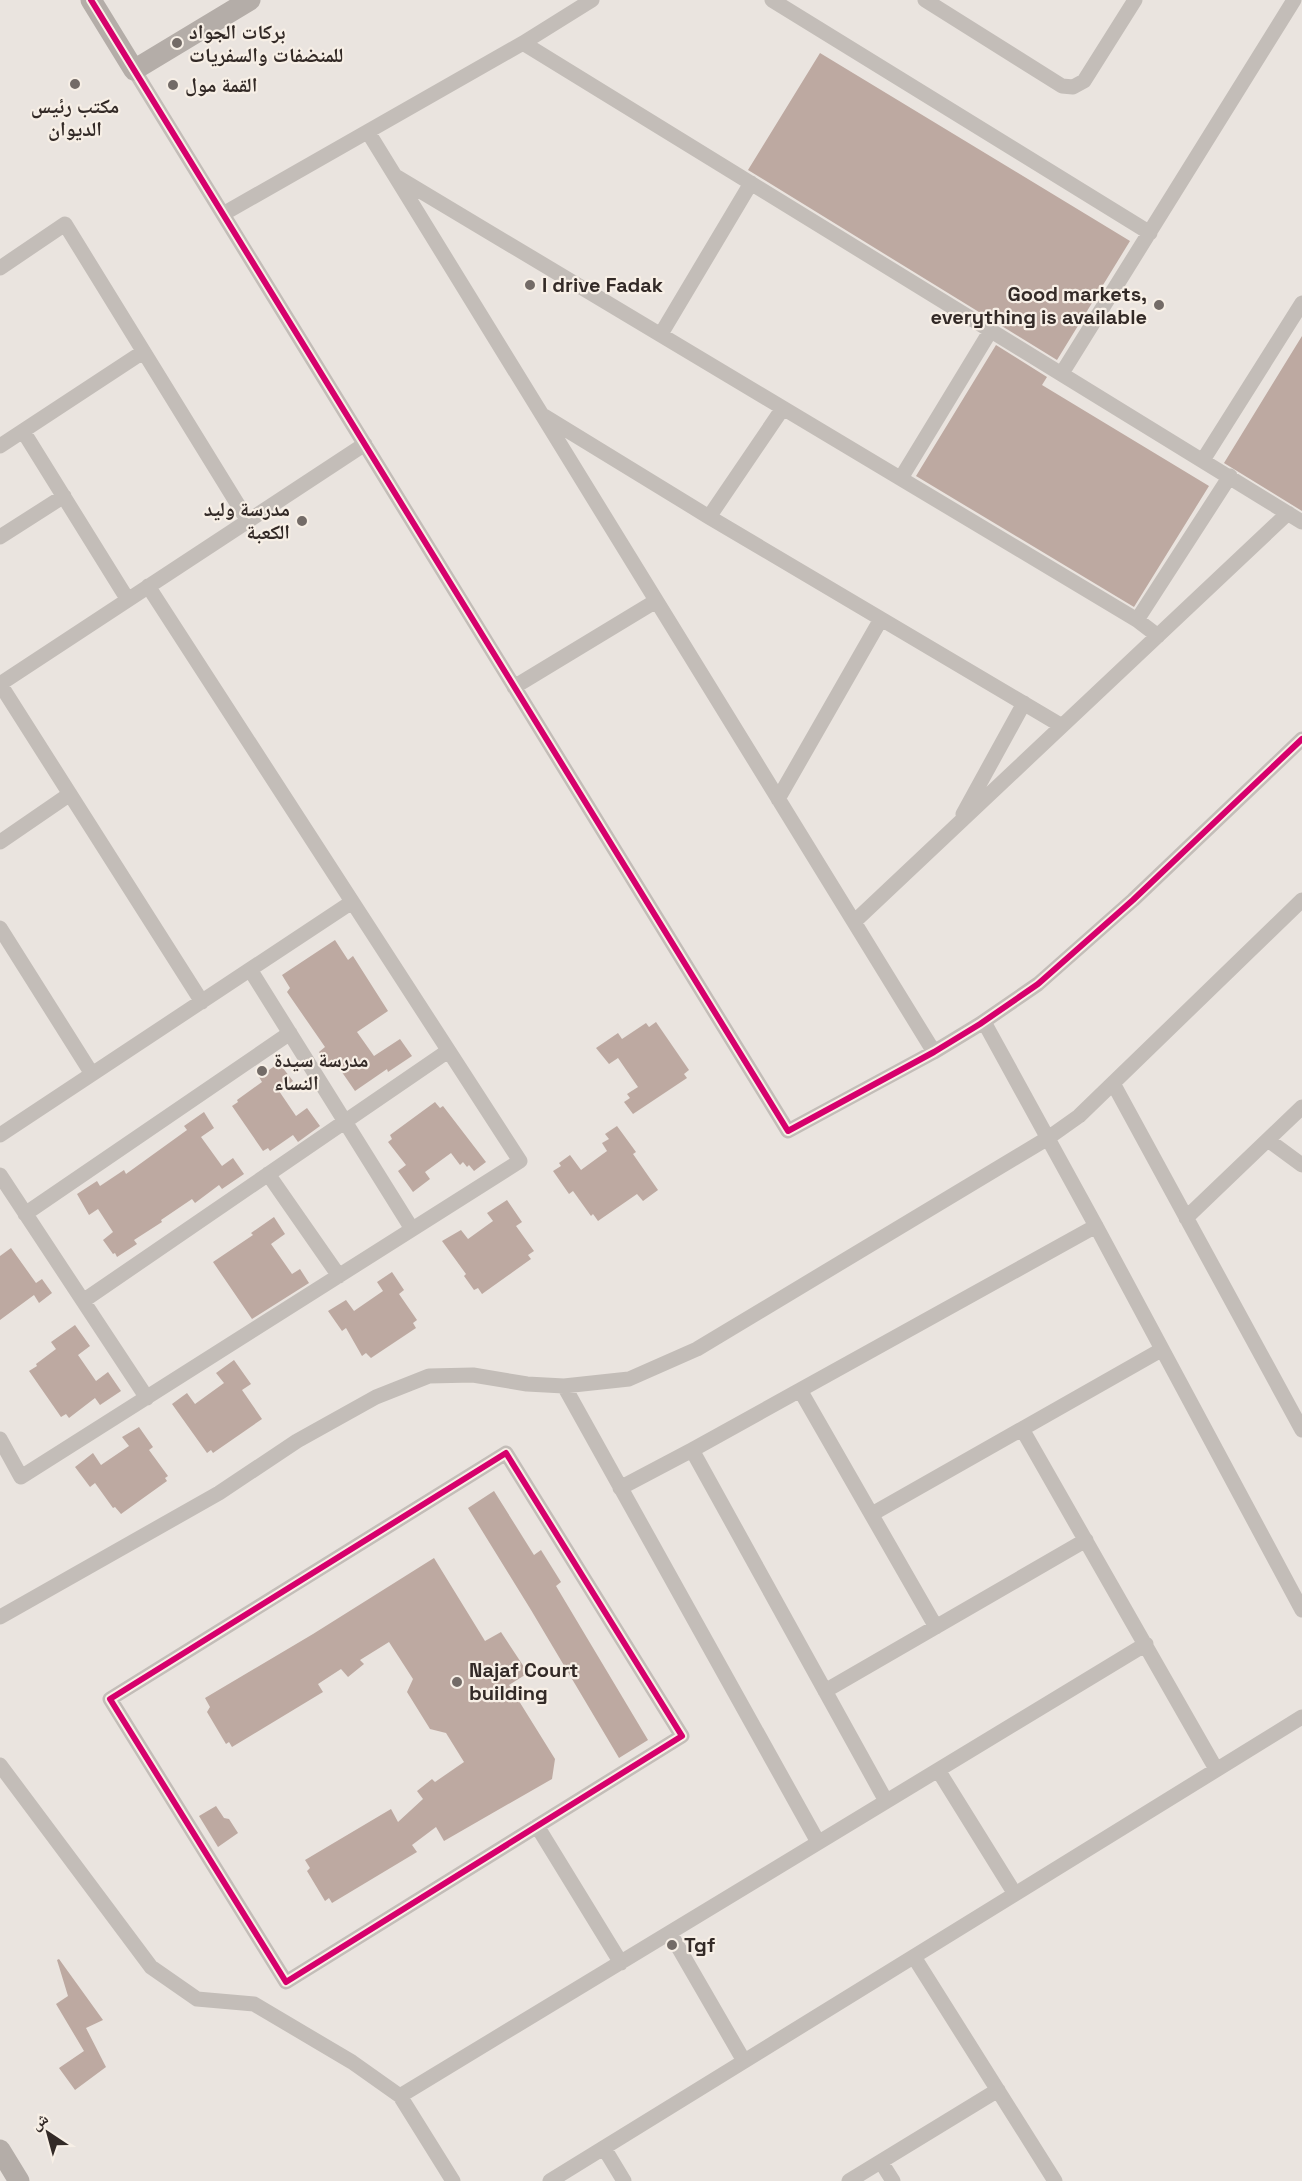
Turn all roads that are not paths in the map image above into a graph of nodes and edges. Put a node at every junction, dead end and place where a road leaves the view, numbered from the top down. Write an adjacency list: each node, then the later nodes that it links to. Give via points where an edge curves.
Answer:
1 (91, 0): 9 (street)
2 (250, 0): 9 (street)
3 (592, 0): 8 (street)
4 (772, 0): 14 (street)
5 (1135, 0): 7 (street, via 1084,81 1073,87 1062,86)
6 (1294, 0): 14 (street)
7 (929, 1)
8 (523, 43): 10 (street); 12 (street)
9 (134, 70): 13 (street)
10 (368, 132): 11 (street); 13 (street)
11 (394, 174): 19 (street); 23 (street)
12 (751, 183): 18 (street); 19 (street)
13 (223, 214): 25 (street)
14 (1150, 233): 21 (street)
15 (0, 268): 20 (street, via 65,224)
16 (1302, 303): 17 (street)
17 (1297, 324): 27 (street)
18 (991, 330): 21 (street); 29 (street)
19 (661, 334): 22 (street)
20 (143, 352): 24 (street); 33 (street)
21 (1062, 373): 27 (street)
22 (783, 408): 29 (street); 32 (street)
23 (542, 415): 32 (street); 38 (street)
24 (23, 431): 26 (street); 30 (street)
25 (365, 444): 33 (street); 43 (street)
26 (0, 446)
27 (1203, 460): 28 (street)
28 (1230, 476): 31 (street); 40 (street)
29 (901, 478): 40 (street)
30 (64, 496): 35 (street); 37 (street)
31 (1288, 513): 34 (street); 41 (street)
32 (709, 517): 39 (street)
33 (248, 521): 36 (street)
34 (1302, 522)
35 (0, 537)
36 (148, 586): 37 (street); 52 (street)
37 (128, 600): 42 (street)
38 (656, 601): 43 (street); 48 (street)
39 (881, 619): 44 (street); 48 (street)
40 (1137, 620): 41 (street)
41 (1158, 636): 45 (street)
42 (0, 684): 47 (street)
43 (514, 687): 60 (street, via 788,1131)
44 (1024, 703): 45 (street); 49 (street)
45 (1062, 726): 49 (street)
46 (1302, 739): 57 (street, via 1086,942 1038,984)
47 (70, 794): 50 (street); 56 (street)
48 (778, 799): 53 (street)
49 (957, 825): 53 (street)
50 (0, 842)
51 (1302, 900): 62 (street)
52 (352, 902): 55 (street); 59 (street)
53 (854, 922): 60 (street)
54 (0, 928): 61 (street)
55 (251, 970): 56 (street); 58 (street)
56 (202, 1002): 61 (street)
57 (984, 1022): 60 (street); 66 (street)
58 (290, 1033): 64 (street); 71 (street)
59 (448, 1051): 64 (street); 74 (street, via 520,1161)
60 (934, 1052)
61 (92, 1074): 65 (street)
62 (1114, 1084): 66 (street); 72 (street)
63 (1302, 1107): 67 (street)
64 (345, 1121): 69 (street); 74 (street)
65 (0, 1135)
66 (1048, 1138): 73 (street); 78 (street, via 697,1349 629,1378)
67 (1268, 1140): 68 (street); 72 (street)
68 (1302, 1165)
69 (268, 1174): 75 (street); 76 (street)
70 (0, 1175): 71 (street)
71 (26, 1214): 76 (street)
72 (1186, 1218): 82 (street)
73 (1096, 1226): 77 (street); 79 (street)
74 (412, 1229): 75 (street)
75 (339, 1276): 80 (street)
76 (83, 1301): 80 (street)
77 (1161, 1350): 81 (street); 88 (street)
78 (564, 1386): 85 (street); 89 (street, via 473,1375 429,1376 376,1397)
79 (800, 1390): 84 (street); 86 (street)
80 (147, 1398): 83 (street, via 21,1477)
81 (1022, 1429): 86 (street); 87 (street)
82 (1302, 1430)
83 (0, 1439)
84 (692, 1450): 85 (street); 92 (street)
85 (620, 1488): 99 (street)
86 (872, 1515): 90 (street)
87 (1086, 1540): 90 (street); 91 (street)
88 (1302, 1611)
89 (0, 1617)
90 (936, 1627): 92 (street)
91 (1146, 1644): 95 (street); 96 (street)
92 (825, 1690): 97 (street)
93 (1302, 1717): 95 (street)
94 (0, 1765): 106 (street, via 151,1966 197,1999 254,2004 352,2062)
95 (1216, 1769): 100 (street)
96 (938, 1770): 97 (street); 100 (street)
97 (886, 1801): 99 (street)
98 (537, 1826): 98 (street, via 286,1982 110,1699 506,1453 682,1736); 103 (street)
99 (818, 1842): 101 (street)
100 (1015, 1894): 102 (street)
101 (670, 1933): 103 (street); 104 (street)
102 (914, 1957): 104 (street); 105 (street)
103 (621, 1963): 106 (street)
104 (744, 2061): 107 (street)
105 (998, 2090): 109 (street); 116 (street)
106 (400, 2097): 111 (street)
107 (604, 2148): 112 (street); 113 (street)
108 (0, 2150): 110 (street)
109 (881, 2162): 114 (street); 115 (street)
110 (19, 2181)
111 (453, 2181)
112 (550, 2181)
113 (624, 2181)
114 (849, 2181)
115 (893, 2181)
116 (1055, 2181)

